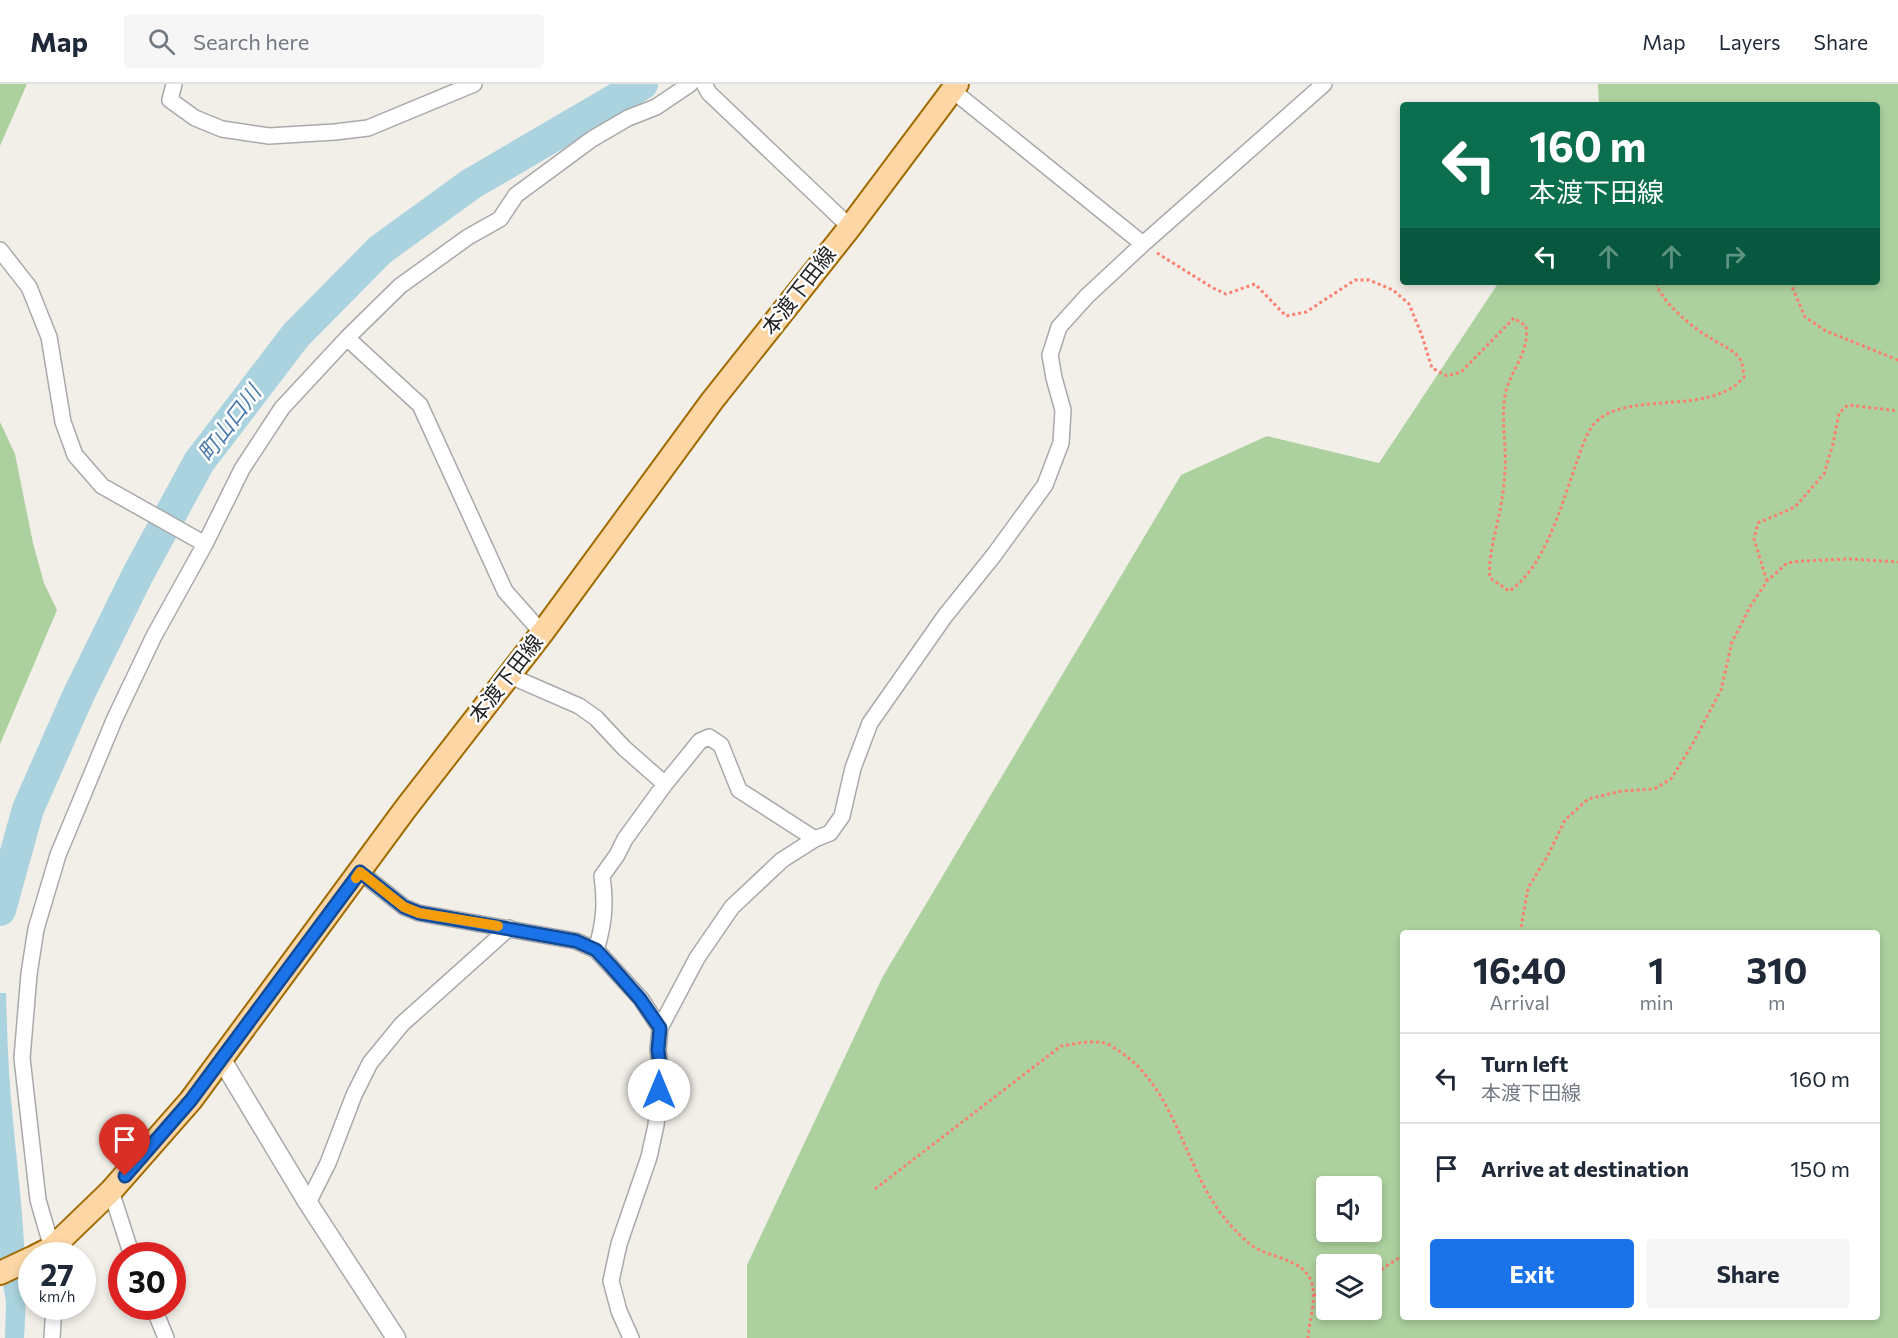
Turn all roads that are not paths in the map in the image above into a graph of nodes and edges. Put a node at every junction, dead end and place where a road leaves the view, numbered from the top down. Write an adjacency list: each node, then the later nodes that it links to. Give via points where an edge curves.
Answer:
1 (174, 84): 2 (street, via 170,100 195,118 222,129 269,136 368,128)
2 (474, 84)
3 (690, 84): 10 (street, via 656,107 628,117 592,139 516,195 500,219 400,286)
4 (704, 84): 7 (street)
5 (1324, 84): 8 (street)
6 (955, 87): 7 (main road, 本渡下田線); 8 (street)
7 (850, 227): 12 (main road, 本渡下田線, via 712,401)
8 (1143, 244): 15 (street, via 1059,327 1050,356 1063,410 1061,443 1045,484 870,723 853,768 842,816 830,833)
9 (0, 250): 11 (street, via 29,287 49,337 63,422 75,455 102,486)
10 (347, 338): 11 (street, via 282,408); 12 (street, via 420,405 505,591)
11 (200, 542): 23 (street, via 115,718 58,855 36,929 22,1058)
12 (542, 633): 13 (main road, 本渡下田線)
13 (508, 675): 14 (street, via 579,706); 16 (main road, 本渡下田線)
14 (665, 784): 15 (street, via 700,741 709,738 721,746 739,790); 18 (street, via 602,876 604,927)
15 (815, 839): 19 (street, via 783,860 732,907 697,958)
16 (360, 872): 17 (street, via 404,907 419,913); 20 (main road, 本渡下田線)
17 (509, 928): 18 (street, via 576,941); 22 (street, via 402,1024 370,1063)
18 (596, 950): 19 (street)
19 (660, 1028): 33 (street, via 656,1125 611,1281)
20 (222, 1060): 21 (main road, 本渡下田線); 22 (street)
21 (111, 1191): 24 (main road, 本渡下田線); 25 (street)
22 (308, 1203): 32 (street)
23 (42, 1242)
24 (56, 1242)
25 (127, 1242)
26 (18, 1265): 27 (main road, 本渡下田線)
27 (0, 1273)
28 (53, 1320): 30 (street)
29 (159, 1320): 31 (street)
30 (52, 1338)
31 (166, 1338)
32 (396, 1338)
33 (631, 1338)

